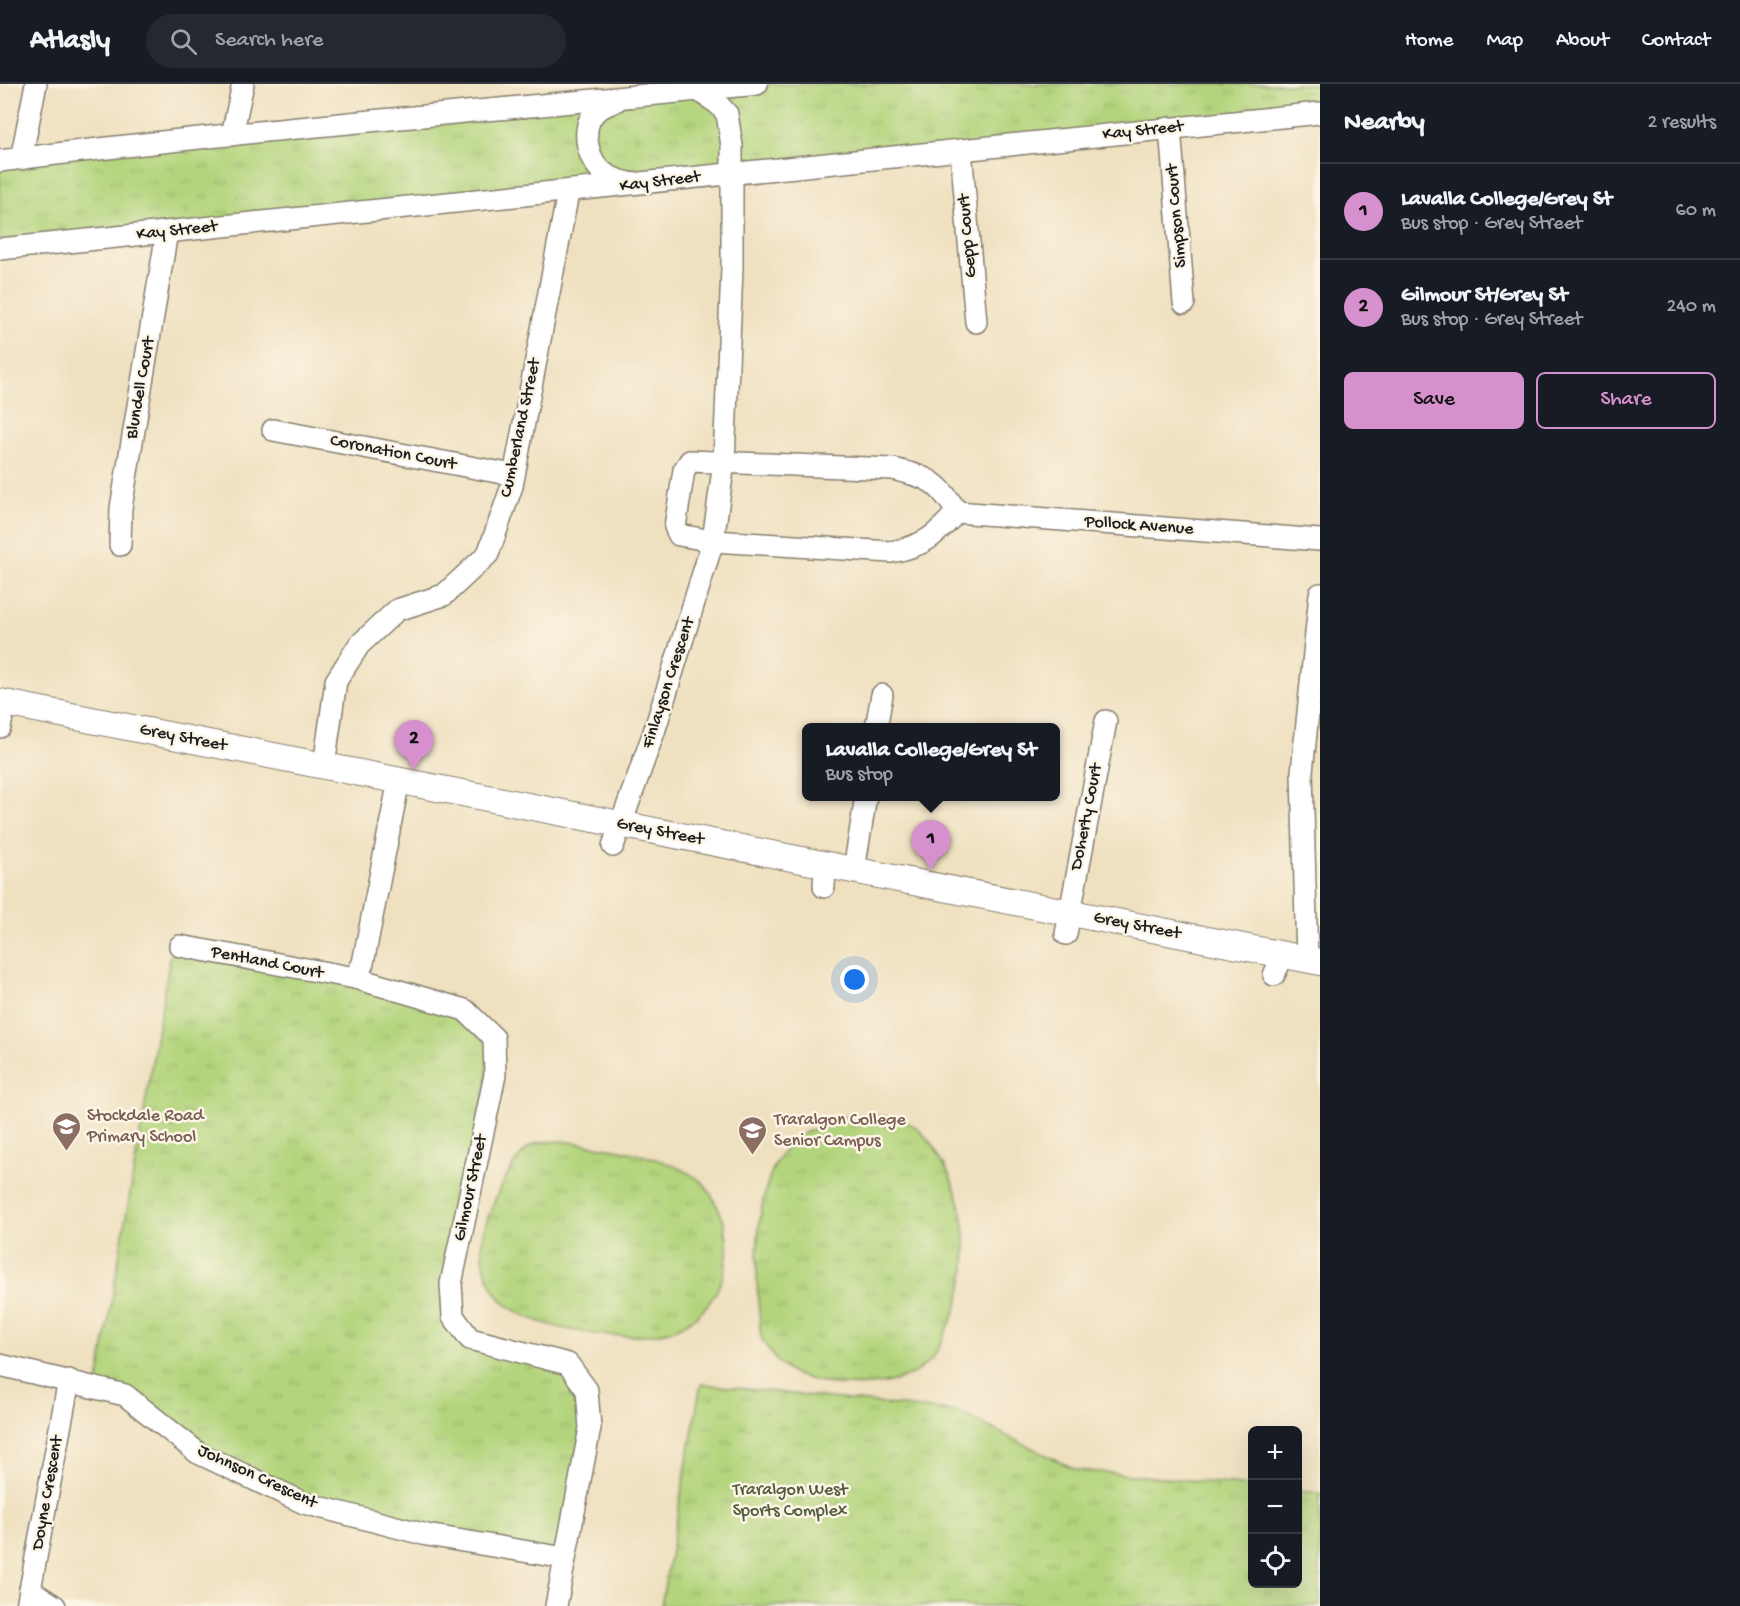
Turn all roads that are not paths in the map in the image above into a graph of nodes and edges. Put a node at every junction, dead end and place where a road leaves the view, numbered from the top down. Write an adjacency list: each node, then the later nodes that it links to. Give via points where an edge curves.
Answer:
1 (36, 84): 11 (street)
2 (243, 84): 9 (street)
3 (756, 84): 5 (street)
4 (659, 89): 5 (street); 6 (street)
5 (698, 90): 13 (street, via 727,114 732,146)
6 (621, 99): 9 (street); 14 (street, via 594,113 587,139 592,158 605,174)
7 (1320, 113): 8 (street, Kay Street)
8 (1170, 128): 10 (street, Kay Street); 18 (street, Simpson Court)
9 (232, 135): 11 (street)
10 (961, 150): 13 (street, Kay Street); 19 (street, Gepp Court)
11 (21, 159): 12 (street)
12 (0, 161)
13 (730, 174): 14 (street, Kay Street); 21 (street, Finlayson Crescent, via 732,269)
14 (638, 184): 15 (street, Kay Street)
15 (568, 193): 16 (street, Kay Street); 22 (street, Cumberland Street)
16 (167, 232): 17 (street, Kay Street); 26 (street, Blundell Court, via 121,508)
17 (0, 249)
18 (1184, 303)
19 (975, 322)
20 (273, 430): 22 (street, Coronation Court)
21 (724, 462): 23 (street, via 893,469 926,477 944,491); 25 (street, Finlayson Crescent); 25 (street, via 690,461 684,470 675,526 679,535)
22 (513, 475): 32 (street, Cumberland Street, via 488,554 444,595 397,610 359,645 336,681)
23 (957, 512): 24 (street, Pollock Avenue); 25 (street, via 918,547 891,552)
24 (1320, 540)
25 (713, 541): 35 (street, Finlayson Crescent, via 654,732)
26 (120, 546)
27 (1320, 594): 39 (street, via 1302,772)
28 (882, 694): 31 (street)
29 (2, 710): 32 (main road, Grey Street)
30 (1106, 721): 37 (street, Doherty Court)
31 (877, 723)
32 (324, 766): 33 (main road, Grey Street)
33 (399, 780): 35 (main road, Grey Street); 40 (street, via 363,963)
34 (865, 801): 36 (street)
35 (617, 835): 36 (main road, Grey Street, via 825,876)
36 (854, 870): 37 (main road, Grey Street)
37 (1067, 924): 39 (main road, Grey Street)
38 (180, 946): 40 (street, Pentland Court)
39 (1296, 963)
40 (355, 978): 43 (street, Gilmour Street, via 465,1010 494,1038 495,1075 451,1284 453,1316 470,1339 568,1364 587,1390 590,1428)
41 (0, 1365): 42 (street, Johnson Crescent)
42 (69, 1380): 43 (street, Johnson Crescent, via 125,1395 198,1453 304,1503 427,1535); 44 (street, Doyne Crescent)
43 (565, 1558): 46 (street, Gilmour Street)
44 (29, 1598): 45 (street)
45 (55, 1606)
46 (556, 1606)

